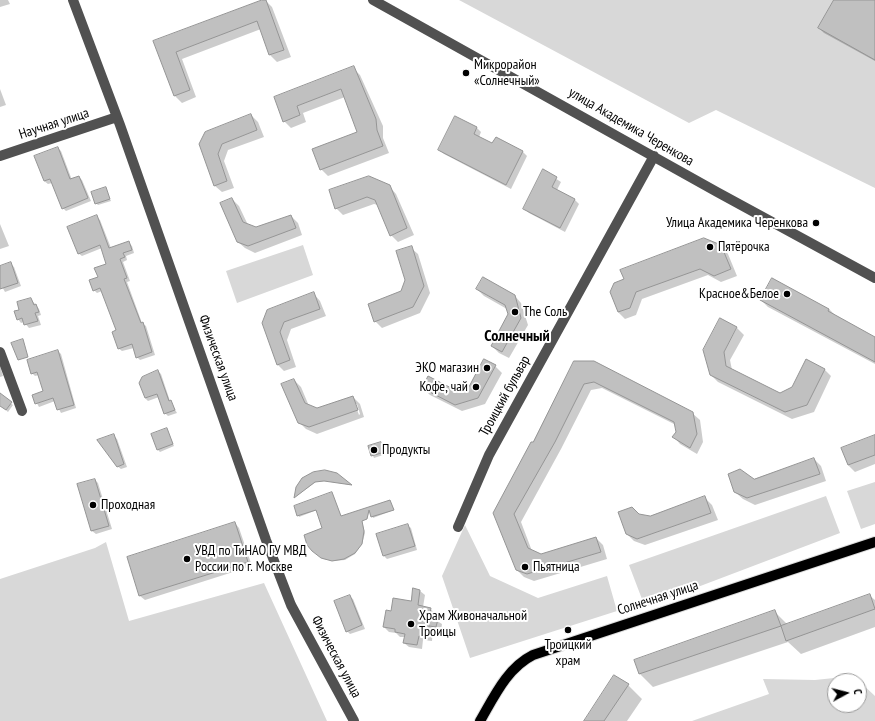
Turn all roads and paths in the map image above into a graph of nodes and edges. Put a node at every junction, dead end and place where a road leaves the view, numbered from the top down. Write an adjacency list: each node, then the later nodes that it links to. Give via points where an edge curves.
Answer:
1 (73, 0): 3 (street, Физическая улица)
2 (373, 0): 5 (street, улица Академика Черенкова)
3 (117, 117): 4 (street, Научная улица); 11 (street, Физическая улица, via 291,605)
4 (0, 156)
5 (654, 156): 6 (street, улица Академика Черенкова); 9 (street, Троицкий бульвар, via 489,455)
6 (875, 278)
7 (0, 352): 8 (street)
8 (22, 411)
9 (458, 527)
10 (875, 542): 12 (main road, Солнечная улица, via 533,655 512,670)
11 (354, 720)
12 (480, 721)

